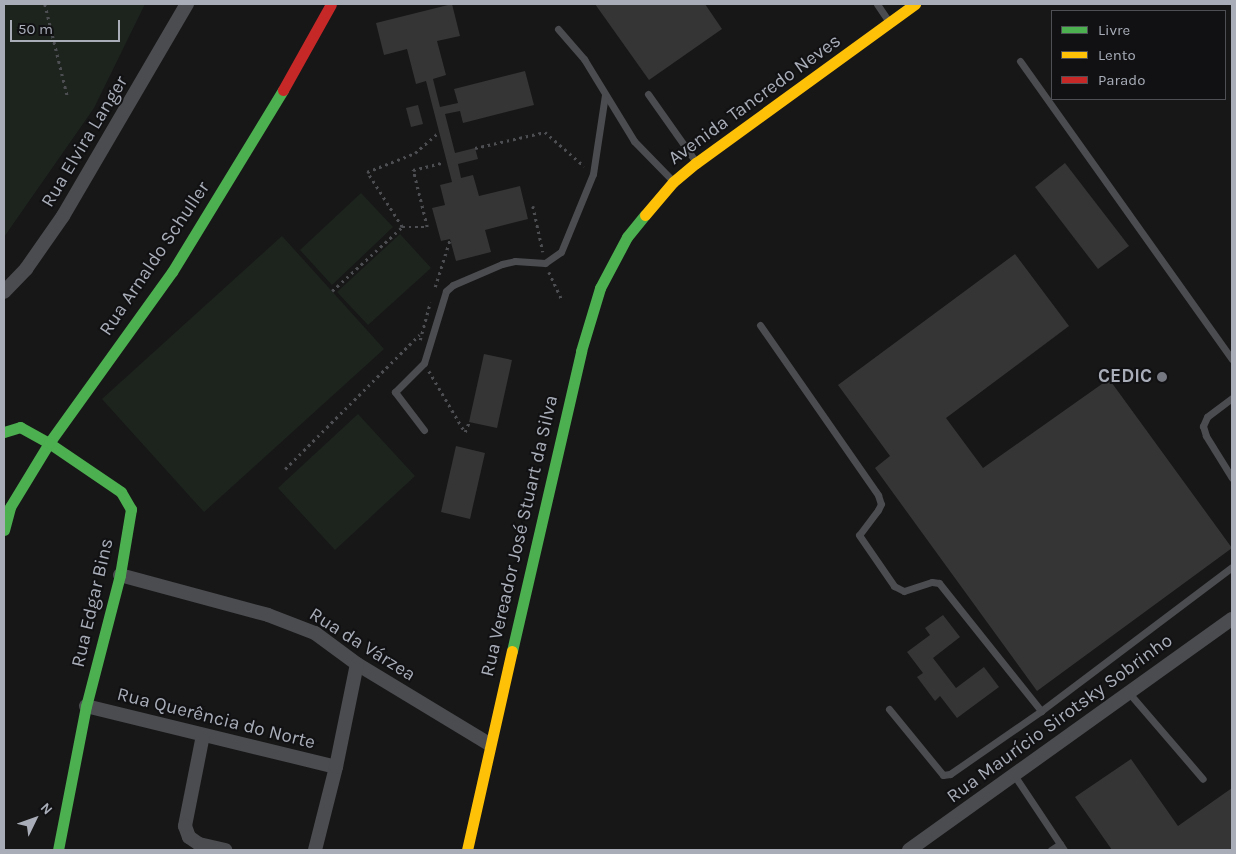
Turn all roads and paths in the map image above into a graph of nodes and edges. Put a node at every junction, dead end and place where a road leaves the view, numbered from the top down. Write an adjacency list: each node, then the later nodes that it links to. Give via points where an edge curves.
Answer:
1 (45, 4): 11 (path)
2 (187, 4): 21 (street, Rua Elvira Langer, via 63,216 26,269)
3 (331, 4): 28 (street, Rua Arnaldo Schuller, via 267,119 172,272)
4 (877, 4): 6 (lane)
5 (916, 4): 6 (street, Avenida Tancredo Neves)
6 (890, 22): 15 (street, Avenida Tancredo Neves)
7 (558, 29): 9 (lane, via 584,59)
8 (1020, 61): 24 (lane)
9 (605, 94): 16 (lane); 17 (lane, via 634,141)
10 (648, 94): 15 (lane)
11 (68, 98)
12 (439, 132): 18 (path, via 415,153 367,172)
13 (475, 148): 16 (path, via 545,132)
14 (441, 163): 18 (path, via 413,170 427,227)
15 (696, 163): 17 (street, Avenida Tancredo Neves)
16 (593, 174): 27 (lane, via 561,252 554,259 545,263 515,261 502,264 452,285 446,291 424,362 396,392 396,397)
17 (673, 182): 19 (street, Avenida Tancredo Neves)
18 (402, 227): 20 (path)
19 (627, 237): 41 (street, Rua Vereador José Stuart da Silva, via 600,288 581,351)
20 (332, 291)
21 (4, 292)
22 (760, 325): 39 (lane, via 878,495 881,504 859,535 894,586 904,591 932,582 939,583)
23 (419, 335): 29 (path)
24 (1232, 359)
25 (1232, 398): 30 (lane, via 1207,417 1203,426)
26 (8, 430): 28 (street, Rua Edgar Bins, via 20,427)
27 (424, 430)
28 (49, 443): 31 (street, Rua Arnaldo Schuller, via 10,507); 33 (street, Rua Edgar Bins, via 128,500 131,509)
29 (285, 469)
30 (1232, 478)
31 (4, 530)
32 (1232, 567): 39 (lane)
33 (120, 575): 35 (street, Rua da Várzea, via 304,628); 37 (street, Rua Edgar Bins)
34 (1232, 619): 36 (street, Rua Maurício Sirotsky Sobrinho)
35 (357, 664): 41 (street, Rua da Várzea); 42 (street)
36 (1129, 693): 43 (street, Rua Maurício Sirotsky Sobrinho); 44 (lane)
37 (86, 706): 40 (street, Rua Querência do Norte); 46 (street, Rua Edgar Bins)
38 (889, 708): 39 (lane, via 943,775 950,774)
39 (1041, 710)
40 (203, 735): 42 (street, Rua Querência do Norte); 47 (street, via 185,826 189,836 199,844)
41 (489, 744): 49 (street, Rua Vereador José Stuart da Silva)
42 (336, 767): 48 (street)
43 (1014, 775): 45 (lane); 50 (street, Rua Maurício Sirotsky Sobrinho)
44 (1203, 779)
45 (1062, 847): 51 (lane)
46 (58, 850)
47 (226, 850)
48 (315, 850)
49 (467, 850)
50 (909, 850)
51 (1051, 850)

